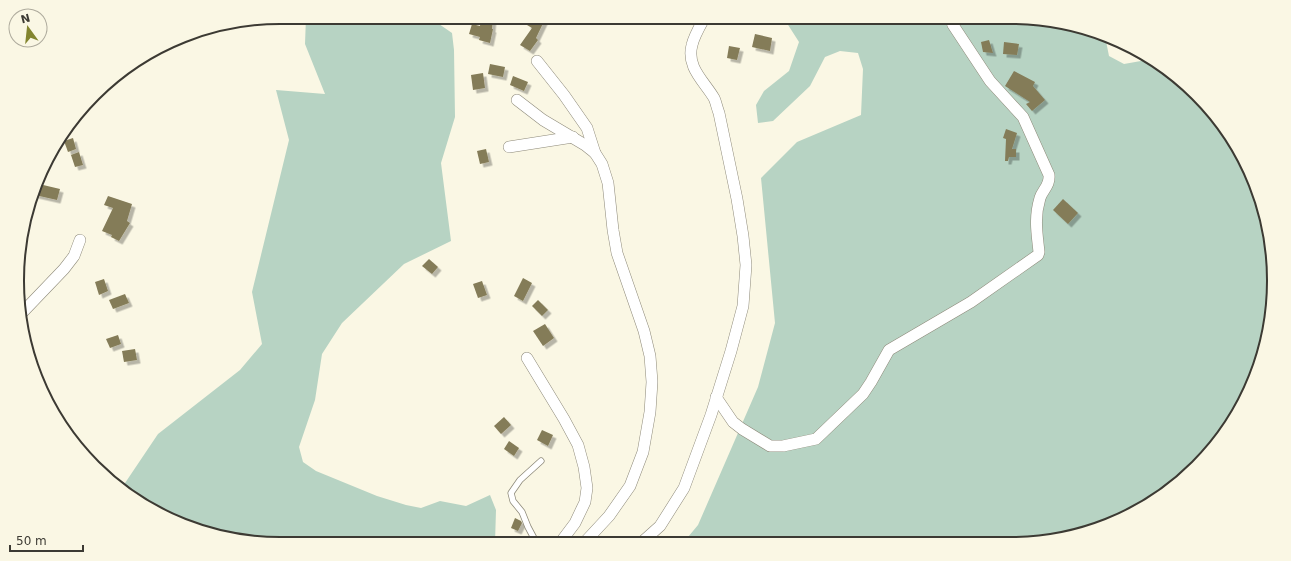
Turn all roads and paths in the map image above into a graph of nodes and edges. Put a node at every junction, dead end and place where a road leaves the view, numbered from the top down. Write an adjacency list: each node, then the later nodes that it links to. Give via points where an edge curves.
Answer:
1 (701, 24): 11 (street, via 693,42 691,58 698,76 715,100 719,112 738,199 746,265 743,306)
2 (953, 24): 11 (street, via 988,78 1023,118 1049,175 1048,185 1041,196 1035,225 1038,254 971,302 889,350 863,394 816,439 770,446 733,422)
3 (537, 61): 7 (street, via 587,128)
4 (517, 100): 5 (street, via 543,120)
5 (573, 137): 6 (street); 7 (street)
6 (509, 147)
7 (595, 153): 15 (street, via 602,164 608,183 617,253 647,341 652,382 643,452 630,486 610,516)
8 (80, 240): 9 (street, via 74,256 64,269)
9 (26, 310)
10 (527, 358): 14 (street, via 575,439 584,467 585,502)
11 (716, 397): 16 (street, via 684,488 660,526)
12 (541, 461): 13 (lane, via 520,480 511,493)
13 (533, 537)
14 (564, 537)
15 (590, 537)
16 (648, 537)

